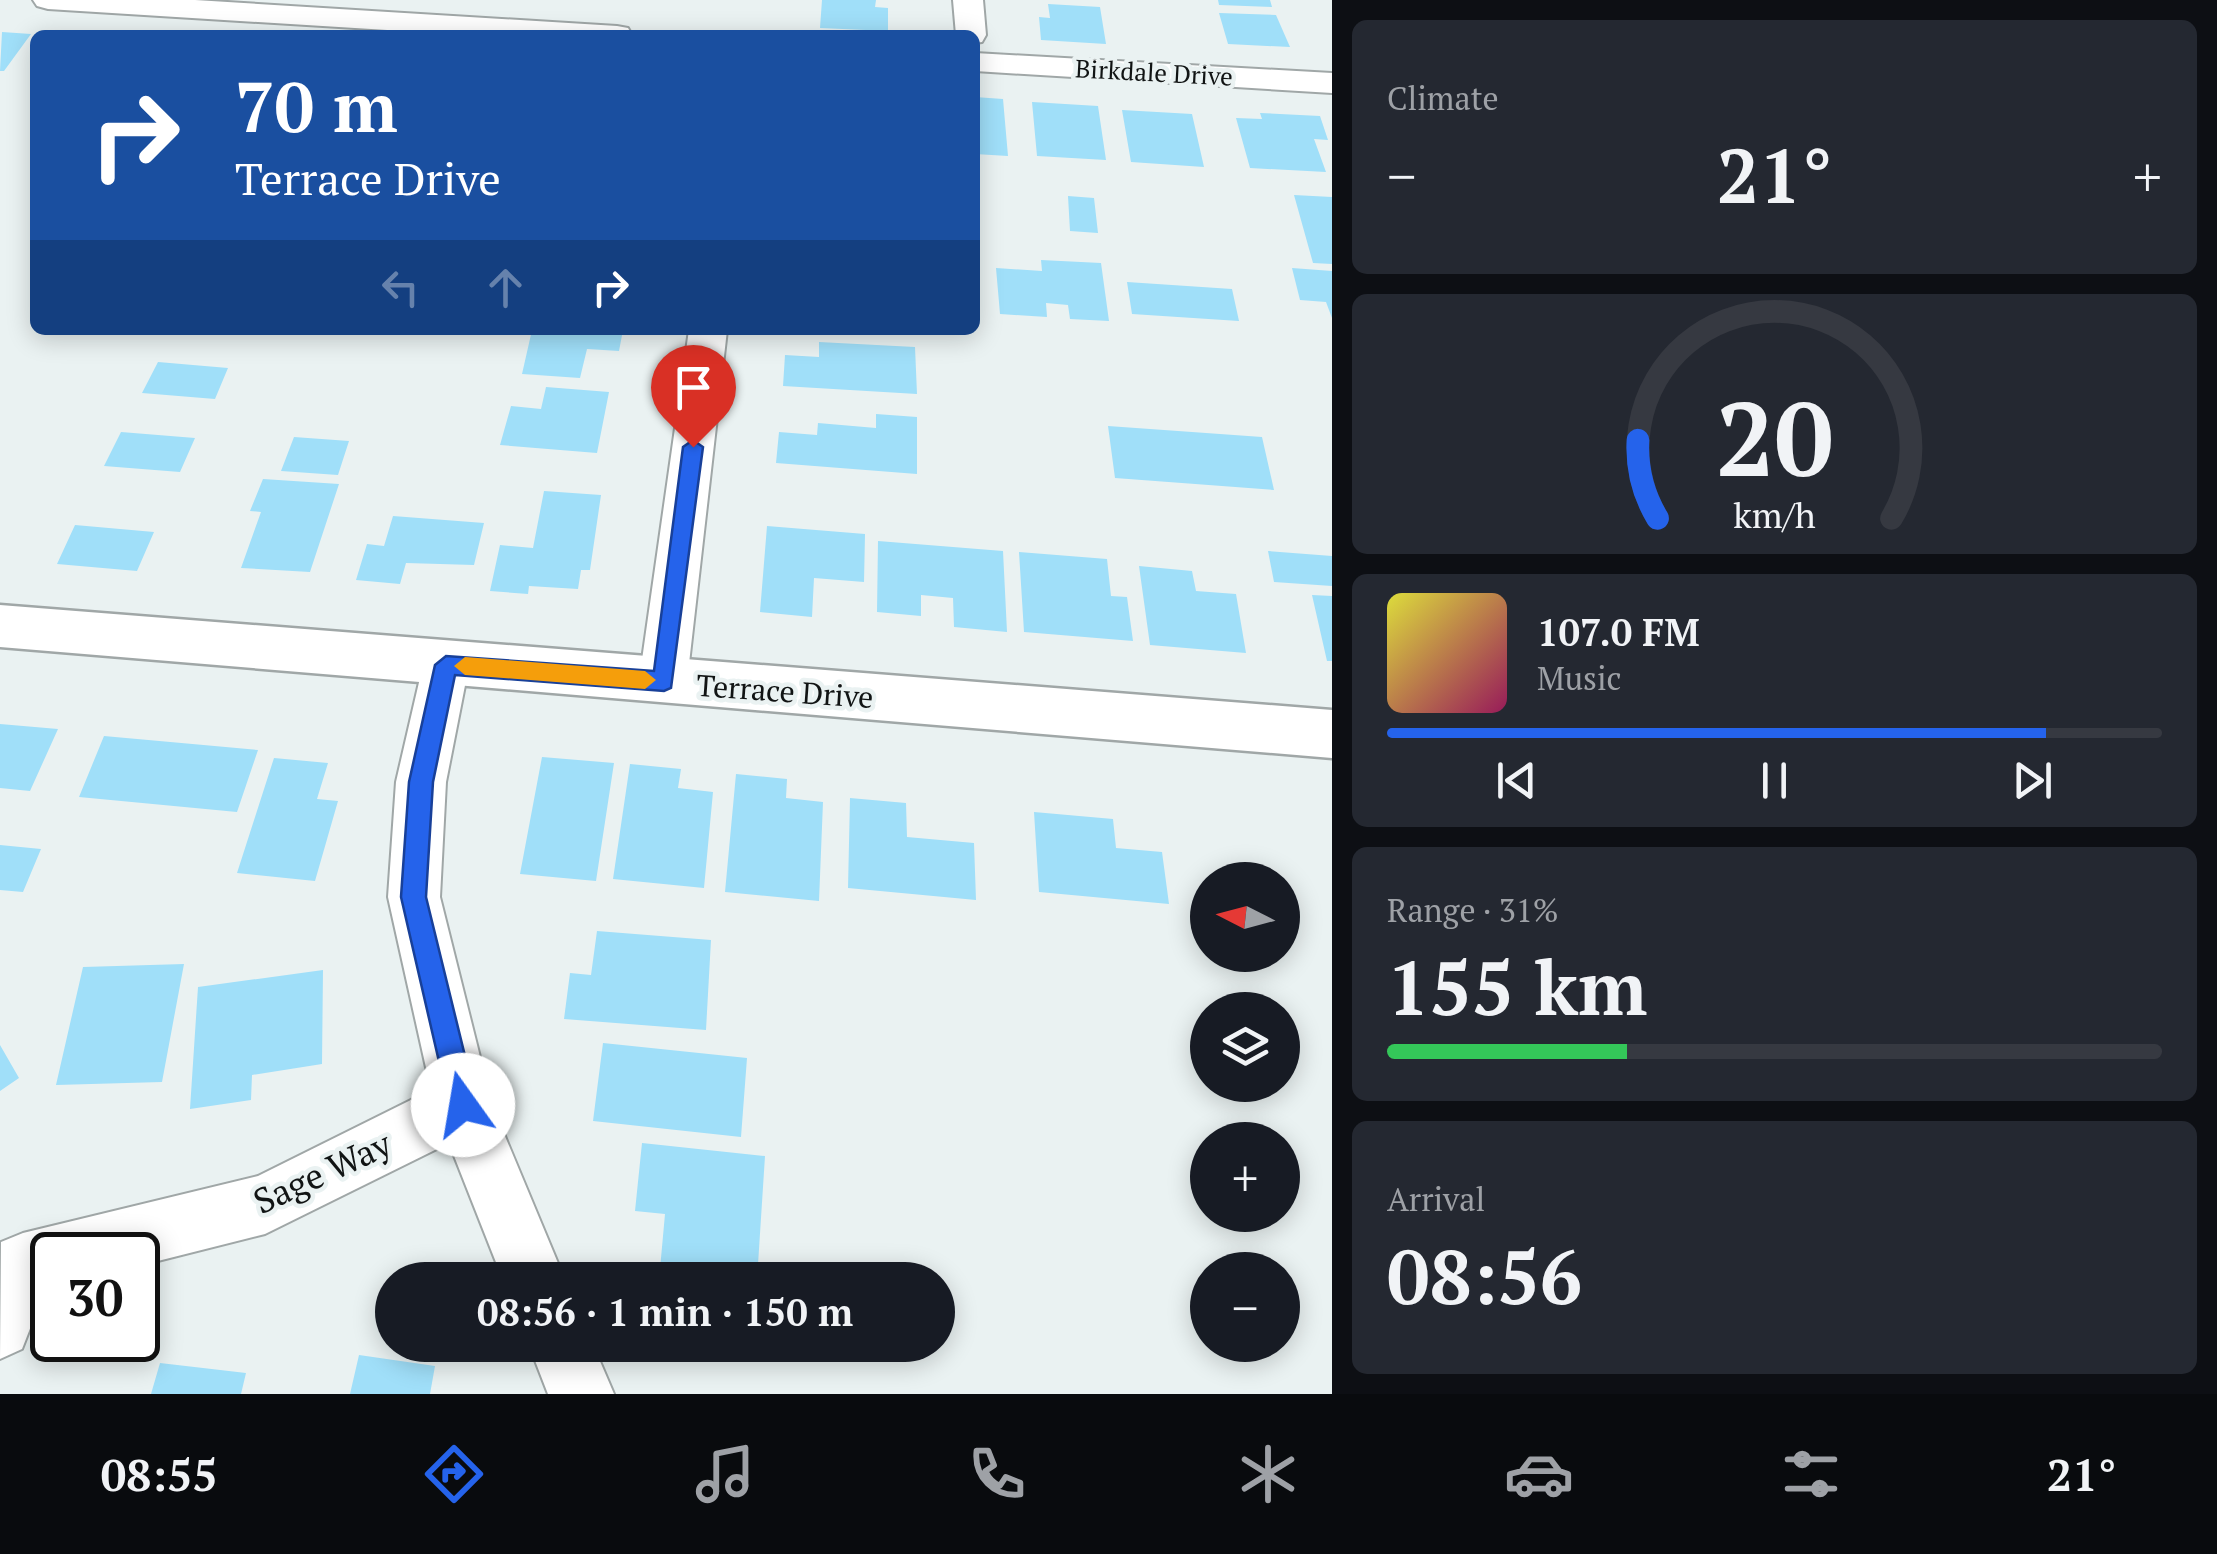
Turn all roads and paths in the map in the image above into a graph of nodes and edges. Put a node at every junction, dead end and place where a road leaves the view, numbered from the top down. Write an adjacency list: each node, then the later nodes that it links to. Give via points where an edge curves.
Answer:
1 (48, 0): 3 (street)
2 (968, 0): 4 (street)
3 (536, 30)
4 (970, 30)
5 (980, 62): 6 (street, Birkdale Drive)
6 (1332, 83)
7 (707, 335): 10 (street)
8 (0, 626): 9 (street, Terrace Drive)
9 (446, 665): 10 (street, Terrace Drive); 12 (street, via 421,782 414,897)
10 (664, 681): 11 (street, Terrace Drive)
11 (1332, 734)
12 (463, 1105): 13 (street, Sage Way, via 265,1204); 15 (street)
13 (152, 1232)
14 (30, 1262): 16 (street, via 23,1264)
15 (527, 1262)
16 (0, 1327)
17 (568, 1362): 18 (street)
18 (581, 1394)

